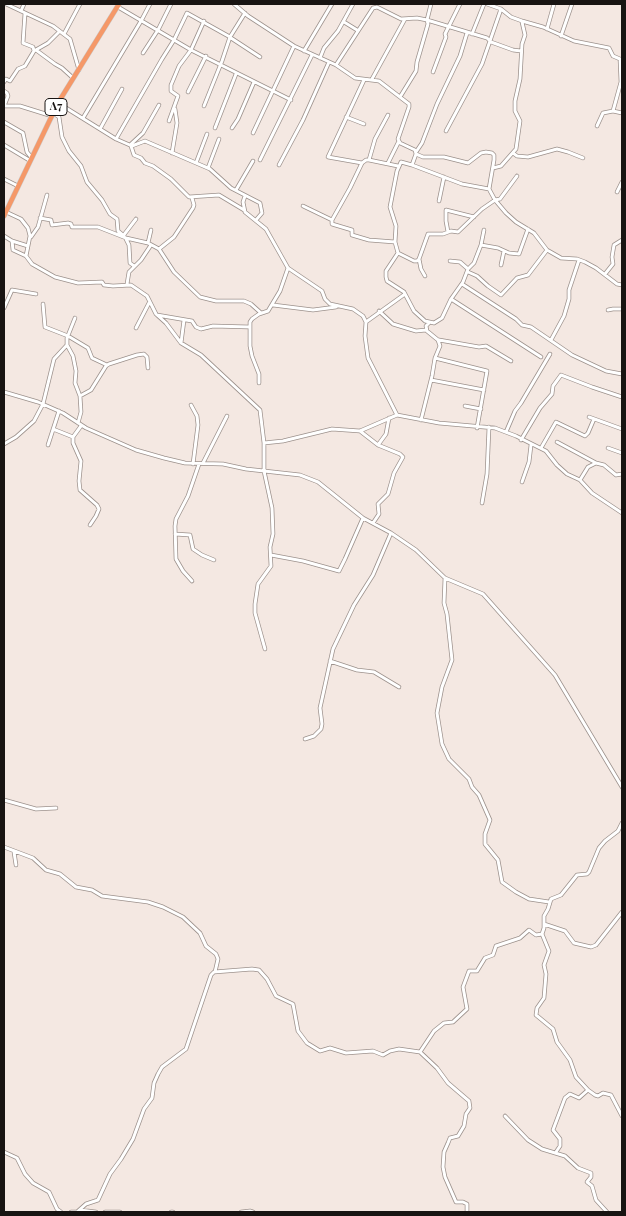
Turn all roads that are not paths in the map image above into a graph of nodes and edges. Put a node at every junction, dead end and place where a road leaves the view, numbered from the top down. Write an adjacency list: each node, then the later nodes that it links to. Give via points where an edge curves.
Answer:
1 (5, 4): 16 (street)
2 (24, 4): 16 (street)
3 (80, 4): 29 (street)
4 (150, 4): 20 (street)
5 (171, 4): 26 (street)
6 (236, 4): 17 (street)
7 (332, 4): 38 (street)
8 (353, 4): 23 (street)
9 (431, 4): 19 (street)
10 (460, 4): 24 (street)
11 (485, 4): 15 (street); 30 (street)
12 (554, 4): 25 (street)
13 (572, 4): 31 (street)
14 (118, 5): 20 (street); 48 (highway, A7)
15 (501, 9): 21 (street); 34 (street)
16 (23, 12): 28 (street); 37 (street, via 23,43)
17 (245, 13): 32 (street); 35 (street)
18 (406, 19): 19 (street); 27 (street, via 377,7); 52 (street)
19 (427, 20): 24 (street); 60 (street, via 416,71)
20 (142, 21): 26 (street); 72 (street)
21 (522, 21): 25 (street); 39 (street)
22 (204, 22): 32 (street); 33 (street, via 188,12); 36 (street)
23 (344, 22): 27 (street); 44 (street)
24 (449, 26): 30 (street); 49 (street)
25 (547, 29): 31 (street)
26 (158, 30): 33 (street); 40 (street)
27 (357, 30): 47 (street)
28 (60, 32): 29 (street); 37 (street)
29 (64, 34): 48 (street, via 72,41)
30 (470, 34): 34 (street); 89 (street)
31 (562, 36): 67 (street, via 609,48 613,56 620,59 621,82)
32 (230, 38): 43 (street); 46 (street)
33 (174, 40): 36 (street); 83 (street)
34 (490, 40): 39 (street); 80 (street, via 477,75)
35 (294, 46): 38 (street); 58 (street)
36 (191, 50): 42 (street); 66 (street, via 171,85 171,91 178,96)
37 (35, 51): 51 (street); 54 (street, via 25,66)
38 (304, 51): 41 (street)
39 (521, 51): 90 (street, via 515,101 520,121)
40 (143, 54)
41 (312, 55): 44 (street); 61 (street)
42 (206, 56): 46 (street); 59 (street)
43 (260, 57)
44 (320, 58): 45 (street)
45 (329, 62): 47 (street); 100 (street, via 304,120)
46 (221, 64): 50 (street); 65 (street)
47 (336, 65): 53 (street)
48 (79, 70): 51 (highway, A7)
49 (433, 72)
50 (236, 74): 55 (street); 77 (street)
51 (73, 78): 62 (highway, A7)
52 (372, 79): 53 (street); 60 (street)
53 (364, 80): 71 (street)
54 (4, 82)
55 (254, 82): 58 (street); 78 (street)
56 (122, 89): 79 (street)
57 (4, 91): 64 (street, via 8,96)
58 (274, 91): 61 (street); 81 (street)
59 (188, 92)
60 (400, 96): 85 (street, via 410,106)
61 (291, 100): 93 (street)
62 (58, 103): 69 (highway, A7); 72 (street)
63 (158, 105): 87 (street, via 143,133)
64 (4, 106): 69 (street, via 20,106)
65 (204, 106)
66 (175, 110): 74 (street); 88 (street, via 177,123)
67 (613, 111): 68 (street); 76 (street, via 604,112)
68 (622, 113)
69 (52, 115): 92 (highway, A7); 130 (street, via 59,117 69,151 81,166 87,182 117,219 118,231)
70 (388, 115): 94 (street)
71 (346, 117): 75 (street); 97 (street, via 328,156)
72 (83, 118): 79 (street)
73 (4, 122): 92 (street, via 23,133)
74 (169, 122)
75 (364, 124)
76 (597, 126)
77 (215, 128)
78 (232, 128)
79 (100, 129): 83 (street)
80 (446, 131)
81 (253, 133)
82 (207, 134): 96 (street)
83 (116, 139): 87 (street)
84 (219, 139): 102 (street)
85 (398, 141): 89 (street); 98 (street)
86 (4, 145): 92 (street)
87 (131, 146): 88 (street, via 145,141); 114 (street, via 134,154)
88 (172, 153): 96 (street)
89 (416, 153): 99 (street); 103 (street, via 423,157 444,157 468,163 480,153 490,152 494,155)
90 (513, 153): 91 (street, via 528,158 557,149); 103 (street, via 501,166)
91 (583, 158)
92 (30, 159): 108 (highway, A7)
93 (260, 160)
94 (369, 160): 97 (street); 98 (street)
95 (253, 161): 110 (street)
96 (196, 163): 102 (street)
97 (362, 163): 124 (street)
98 (388, 163): 101 (street)
99 (412, 164): 101 (street, via 401,162); 105 (street)
100 (279, 165)
101 (398, 166): 134 (street, via 390,206 396,226)
102 (208, 168): 110 (street)
103 (493, 168): 109 (street)
104 (516, 176): 115 (street, via 500,199)
105 (444, 177): 109 (street); 116 (street)
106 (4, 179): 108 (street)
107 (622, 182): 111 (street)
108 (18, 186): 119 (highway, A7)
109 (489, 189): 115 (street)
110 (236, 190): 113 (street)
111 (617, 192)
112 (47, 195): 121 (street)
113 (245, 196): 118 (street); 123 (street, via 261,203 262,213)
114 (192, 198): 118 (street, via 219,195); 138 (street, via 193,208 178,233)
115 (495, 200): 120 (street); 125 (street, via 510,217)
116 (439, 201)
117 (302, 206): 124 (street)
118 (244, 210): 123 (street)
119 (5, 214): 131 (street, via 24,222)
120 (474, 217): 128 (street, via 458,232); 128 (street, via 446,210)
121 (40, 218): 130 (street, via 51,220 52,225 68,223 72,227 98,227); 131 (street)
122 (136, 219): 130 (street)
123 (256, 220): 148 (street, via 267,229)
124 (332, 220): 134 (street, via 332,224 352,230 352,235)
125 (528, 229): 139 (street, via 520,253); 140 (street)
126 (151, 230): 135 (street)
127 (484, 230): 136 (street)
128 (448, 232): 143 (street, via 428,234)
129 (4, 236): 133 (street)
130 (124, 237): 135 (street); 147 (street, via 129,245 130,263)
131 (30, 240): 137 (street)
132 (622, 240): 150 (street, via 615,245 613,264)
133 (12, 241): 137 (street); 142 (street, via 12,250)
134 (395, 242): 141 (street)
135 (150, 244): 138 (street); 147 (street)
136 (481, 245): 139 (street); 149 (street)
137 (28, 246): 142 (street)
138 (159, 249): 167 (street, via 174,272 200,297 216,301 244,301)
139 (504, 250): 146 (street)
140 (547, 250): 144 (street, via 564,259); 149 (street, via 528,275 517,278 501,295)
141 (398, 253): 143 (street, via 414,261); 156 (street, via 386,271 386,277)
142 (26, 256): 152 (street, via 44,271 73,282 102,282 113,286)
143 (419, 259): 151 (street)
144 (579, 260): 150 (street); 176 (street, via 564,316)
145 (450, 261): 149 (street, via 460,262)
146 (501, 265)
147 (134, 266): 152 (street)
148 (288, 268): 160 (street); 161 (street, via 321,290 325,299)
149 (468, 271): 153 (street)
150 (605, 274): 154 (street)
151 (425, 276)
152 (127, 284): 158 (street, via 147,296)
153 (462, 284): 157 (street); 176 (street, via 522,325)
154 (622, 285)
155 (36, 294): 162 (street, via 12,290)
156 (405, 294): 165 (street); 171 (street)
157 (451, 299): 171 (street, via 442,318); 181 (street)
158 (149, 302): 166 (street); 173 (street)
159 (43, 304): 174 (street, via 45,327)
160 (273, 305): 161 (street, via 318,310); 167 (street)
161 (337, 306): 170 (street, via 353,309 362,314)
162 (4, 308)
163 (622, 309): 164 (street)
164 (608, 310)
165 (379, 311): 170 (street); 171 (street, via 394,324 416,331)
166 (156, 314): 169 (street); 178 (street)
167 (262, 314): 172 (street, via 252,318)
168 (75, 318): 174 (street)
169 (184, 320): 172 (street, via 192,321 201,329 213,326); 178 (street)
170 (366, 322): 197 (street, via 368,358)
171 (426, 325): 175 (street)
172 (250, 327): 187 (street, via 252,356)
173 (136, 328)
174 (68, 336): 177 (street); 183 (street, via 88,348 92,358)
175 (438, 340): 180 (street, via 440,346); 182 (street, via 485,346)
176 (551, 340): 185 (street, via 572,355 606,371)
177 (67, 344): 190 (street, via 74,358 75,382); 192 (street, via 54,359)
178 (181, 344): 211 (street, via 201,355 260,410)
179 (550, 354): 207 (street, via 514,411)
180 (435, 358): 186 (street); 188 (street, via 486,371)
181 (542, 358)
182 (511, 361)
183 (107, 365): 184 (street, via 145,354); 190 (street, via 91,390)
184 (148, 368)
185 (622, 374)
186 (431, 380): 188 (street); 200 (street)
187 (260, 384)
188 (484, 390): 195 (street)
189 (4, 392): 192 (street)
190 (80, 396): 201 (street)
191 (622, 397): 209 (street, via 561,375)
192 (43, 404): 196 (street); 212 (street, via 30,426)
193 (191, 404): 220 (street, via 198,425)
194 (465, 406): 195 (street)
195 (481, 409): 202 (street)
196 (59, 411): 201 (street); 204 (street)
197 (397, 415): 199 (street); 200 (street)
198 (228, 416): 221 (street)
199 (389, 418): 206 (street); 214 (street, via 386,434)
200 (421, 420): 202 (street)
201 (80, 424): 208 (street); 220 (street, via 136,450)
202 (477, 428): 203 (street)
203 (489, 428): 207 (street); 226 (street)
204 (53, 429): 208 (street); 215 (street)
205 (622, 429): 216 (street, via 592,418 585,436 556,422)
206 (360, 431): 211 (street, via 332,429); 214 (street)
207 (506, 432): 209 (street)
208 (73, 437): 230 (street, via 73,446 81,461 80,490 99,510)
209 (522, 440): 213 (street)
210 (557, 442): 219 (street)
211 (264, 443): 222 (street)
212 (4, 444)
213 (530, 444): 216 (street); 225 (street, via 529,462)
214 (378, 445): 229 (street, via 403,458 394,473 388,494 378,504 379,514)
215 (48, 446)
216 (541, 448): 224 (street, via 567,474)
217 (608, 448): 218 (street)
218 (622, 453)
219 (596, 463): 223 (street, via 616,475); 224 (street, via 588,467)
220 (193, 464): 221 (street)
221 (201, 464): 222 (street); 232 (street, via 176,519)
222 (264, 471): 228 (street, via 312,478); 233 (street, via 272,508)
223 (622, 474)
224 (580, 480): 227 (street, via 592,493)
225 (522, 482)
226 (482, 503)
227 (622, 513)
228 (363, 518): 229 (street); 233 (street, via 339,570)
229 (373, 523): 231 (street)
230 (90, 525)
231 (391, 533): 235 (street, via 420,553); 238 (street, via 336,642)
232 (175, 534): 234 (street, via 190,535 193,549); 236 (street, via 176,559)
233 (271, 556): 237 (street, via 271,566 258,584 255,604)
234 (214, 560)
235 (445, 578): 241 (street, via 483,594 547,664); 248 (street, via 444,604 452,660 437,713 442,744 449,759 480,795 490,820 485,844 498,860 502,882 529,898)
236 (192, 581)
237 (265, 649)
238 (330, 661): 239 (street, via 374,672); 240 (street, via 320,708 321,729)
239 (400, 687)
240 (305, 739)
241 (622, 787)
242 (4, 800): 243 (street, via 36,809)
243 (56, 808)
244 (622, 823): 248 (street, via 618,832 600,848 589,872 577,875 561,895)
245 (4, 847): 246 (street)
246 (14, 851): 247 (street); 252 (street, via 32,858 46,870 60,874 76,888 92,890 102,896 148,902 183,917 216,954 218,959)
247 (16, 865)
248 (549, 902): 250 (street)
249 (622, 912): 250 (street, via 591,947 574,943 565,931)
250 (544, 924): 251 (street)
251 (542, 934): 253 (street, via 536,935 529,930 520,938 496,946 493,955 485,958 477,971 469,971 462,987 467,1009 453,1022 434,1031); 254 (street, via 549,951 544,965 544,998 536,1008 536,1015 554,1029 557,1042 570,1060 576,1077)
252 (214, 972): 253 (street, via 259,970 276,996 293,1004 298,1031 307,1043 320,1051 330,1048 348,1054 374,1051 383,1056 399,1049); 259 (street, via 186,1049 162,1067 156,1076 152,1098 98,1200 86,1204)
253 (420, 1052): 267 (street, via 469,1101 464,1126 458,1136 450,1138 444,1152 443,1167 444,1177 456,1202 467,1204)
254 (588, 1090): 256 (street, via 598,1096 603,1093 611,1095); 258 (street, via 580,1098 570,1094 565,1098 553,1130 560,1139)
255 (505, 1116): 258 (street, via 528,1140 542,1149)
256 (622, 1116)
257 (4, 1152): 260 (street, via 17,1158 30,1180 49,1192)
258 (556, 1152): 268 (street, via 591,1173 587,1182)
259 (80, 1211): 261 (street); 262 (street)
260 (61, 1212)
261 (71, 1212)
262 (96, 1212)
263 (105, 1212): 264 (street)
264 (120, 1212)
265 (241, 1212): 266 (street)
266 (253, 1212)
267 (467, 1212)
268 (607, 1212)

